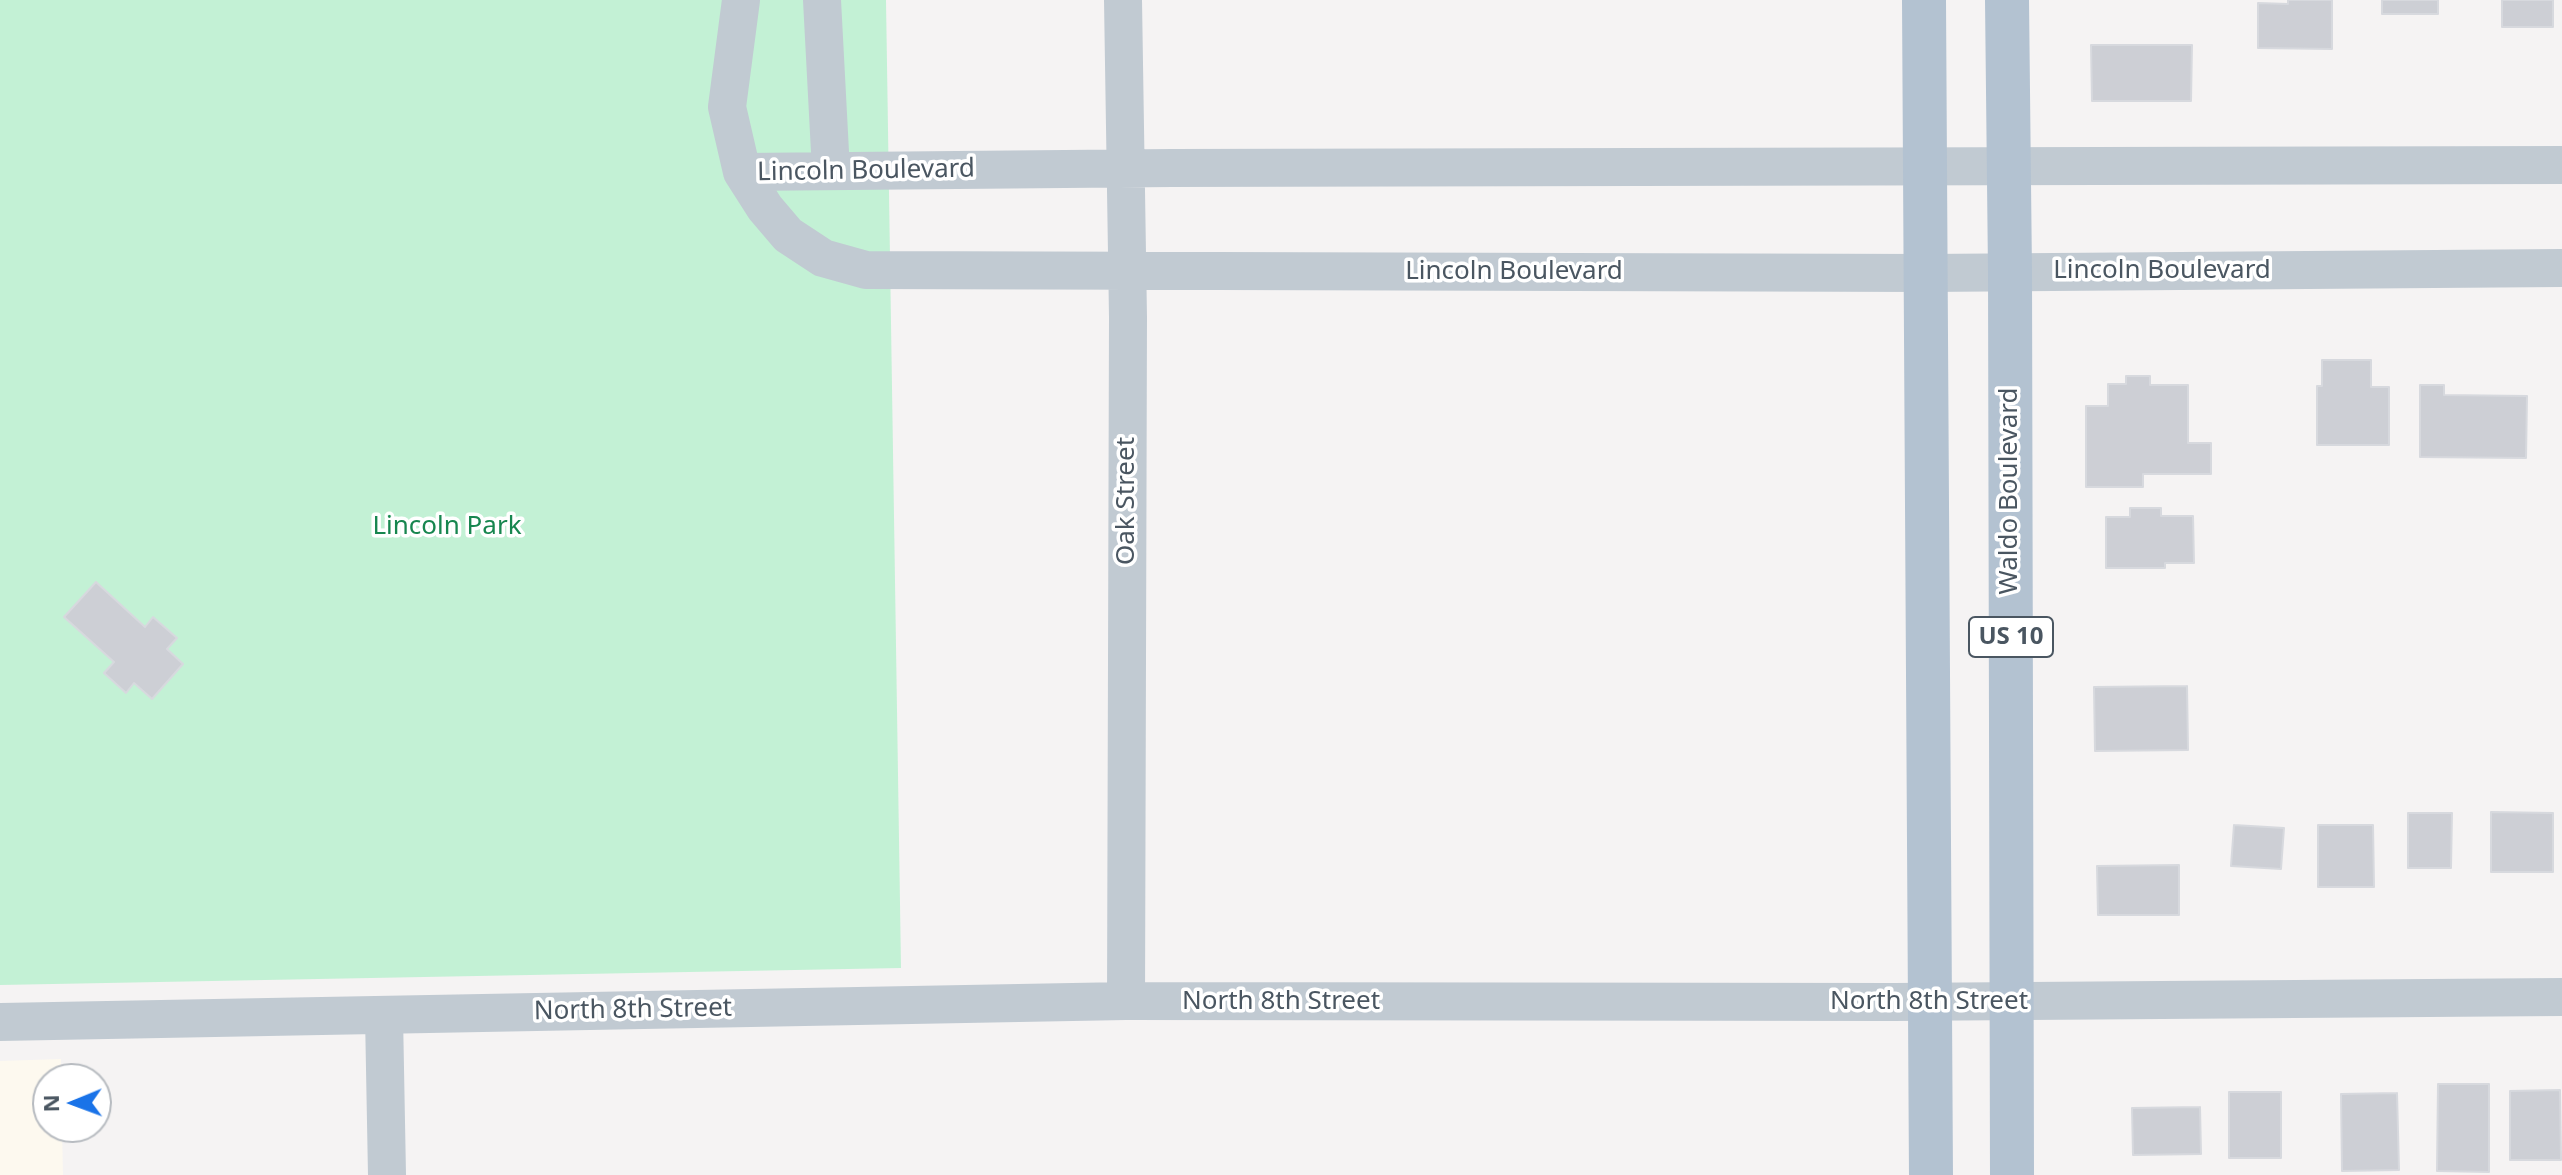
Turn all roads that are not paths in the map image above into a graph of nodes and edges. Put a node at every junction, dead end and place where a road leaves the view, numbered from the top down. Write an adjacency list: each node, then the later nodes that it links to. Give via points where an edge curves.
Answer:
1 (741, 0): 11 (street, via 727,107)
2 (822, 0): 10 (street)
3 (1123, 0): 9 (street, Oak Street)
4 (1924, 0): 7 (main road)
5 (2007, 0): 8 (main road, Waldo Boulevard / US 10)
6 (2562, 165): 8 (street, Lincoln Boulevard)
7 (1925, 167): 8 (street, Lincoln Boulevard); 9 (street, Lincoln Boulevard); 15 (main road)
8 (2008, 168): 14 (main road, Waldo Boulevard / US 10)
9 (1126, 169): 10 (street, Lincoln Boulevard); 13 (street, Oak Street)
10 (831, 171): 11 (street, Lincoln Boulevard)
11 (742, 172): 13 (street, Lincoln Boulevard, via 788,235 823,258 866,270)
12 (2562, 268): 14 (street, Lincoln Boulevard)
13 (1128, 271): 15 (street, Lincoln Boulevard); 17 (street, Oak Street)
14 (2010, 272): 15 (street, Lincoln Boulevard); 18 (main road, Waldo Boulevard / US 10)
15 (1926, 273): 19 (main road)
16 (2562, 997): 18 (street, North 8th Street)
17 (1126, 1001): 19 (street, North 8th Street); 20 (street, North 8th Street)
18 (2011, 1001): 19 (street, North 8th Street); 24 (main road, Waldo Boulevard / US 10)
19 (1930, 1002): 23 (main road)
20 (384, 1015): 21 (street, North 8th Street); 22 (street)
21 (0, 1022)
22 (387, 1175)
23 (1931, 1175)
24 (2012, 1175)

